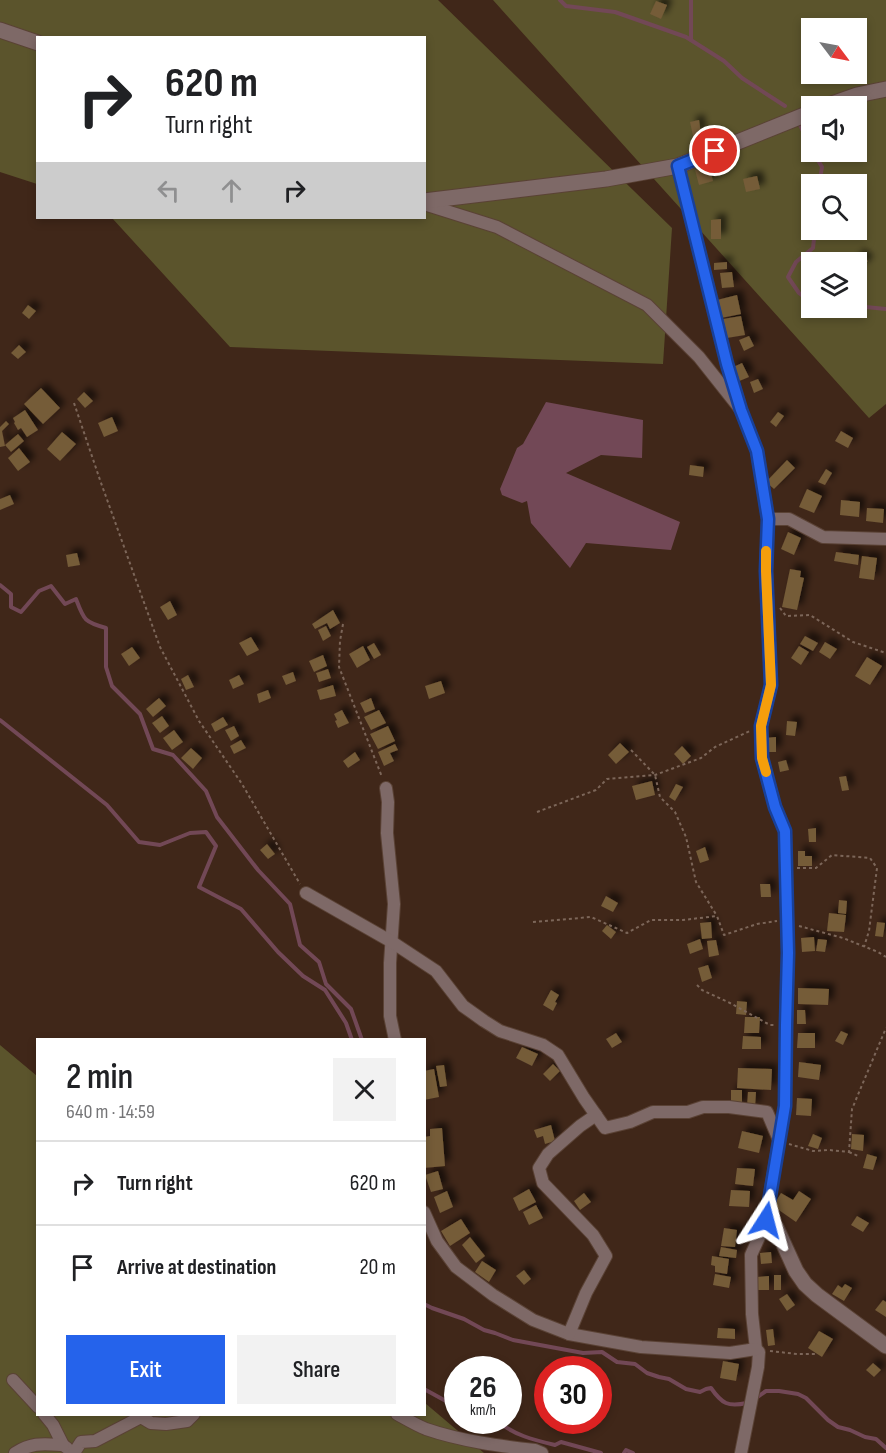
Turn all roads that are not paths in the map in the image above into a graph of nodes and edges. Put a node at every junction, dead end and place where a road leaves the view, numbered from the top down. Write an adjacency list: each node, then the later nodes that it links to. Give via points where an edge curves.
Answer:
1 (0, 30): 2 (street)
2 (36, 42)
3 (886, 89): 4 (street)
4 (854, 96)
5 (801, 116): 6 (street)
6 (678, 166): 7 (street); 9 (street)
7 (426, 202)
8 (426, 203): 9 (street, via 497,227 647,305 699,357)
9 (741, 410): 10 (street, via 757,451)
10 (768, 519): 11 (street, via 789,519 823,537); 17 (street, via 771,685 761,726 762,758 785,831 788,920 785,1106)
11 (886, 539)
12 (386, 788): 14 (street, via 394,904)
13 (306, 893): 14 (street)
14 (392, 942): 15 (street, via 390,1016); 16 (street, via 436,971 463,1006 484,1021 500,1031 543,1045 558,1056)
15 (395, 1038)
16 (596, 1115): 17 (street, via 605,1128 653,1112 688,1112 703,1107 767,1112); 20 (street, via 548,1154 539,1168 543,1183 593,1235 606,1256)
17 (780, 1142): 19 (street)
18 (426, 1217): 20 (street, via 436,1241 456,1267 533,1320)
19 (766, 1220): 21 (street, via 776,1227 805,1284); 22 (street, via 751,1255)
20 (568, 1334): 22 (street, via 641,1347 730,1353)
21 (886, 1346)
22 (756, 1349): 31 (street, via 758,1366)
23 (13, 1380): 24 (street)
24 (36, 1405)
25 (46, 1416): 28 (street)
26 (192, 1416): 28 (street, via 187,1421 166,1424 151,1423 141,1417)
27 (401, 1416): 30 (street, via 450,1435)
28 (70, 1450): 29 (street, via 37,1443)
29 (15, 1453)
30 (542, 1453)
31 (741, 1453)

